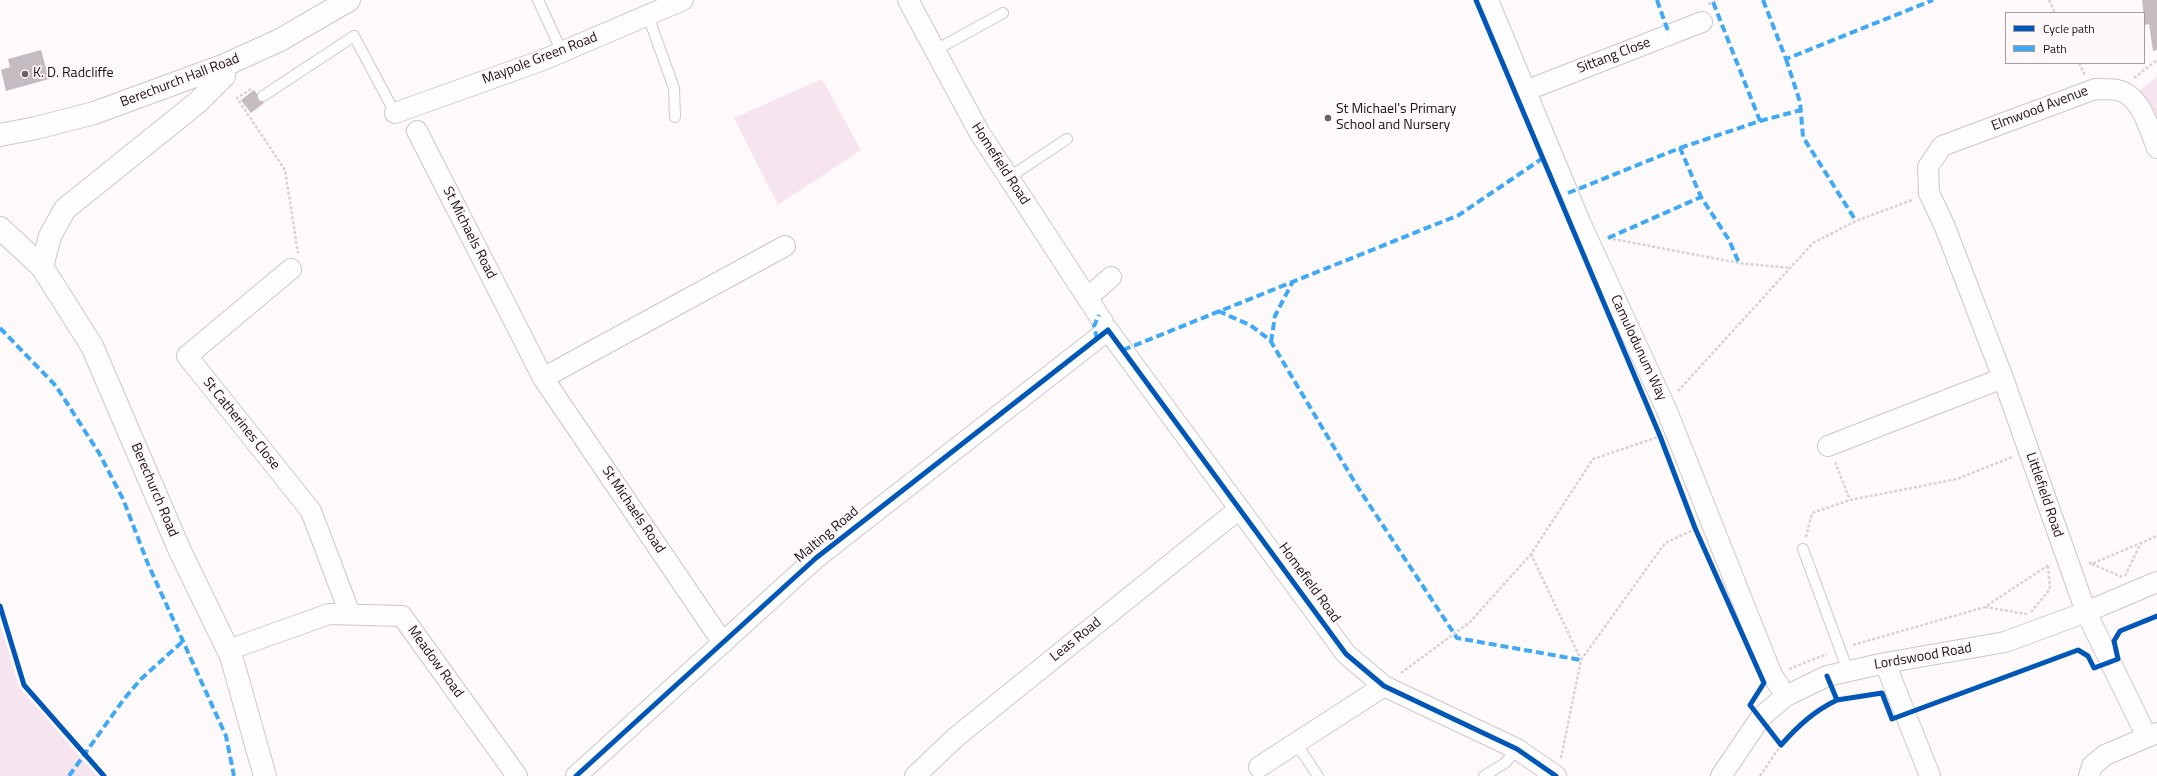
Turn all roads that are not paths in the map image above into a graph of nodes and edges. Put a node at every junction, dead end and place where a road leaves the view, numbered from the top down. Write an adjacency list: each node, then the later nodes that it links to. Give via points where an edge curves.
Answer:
1 (349, 0): 11 (street, Berechurch Hall Road, via 280,40)
2 (538, 0): 10 (lane)
3 (683, 0): 7 (street, Maypole Green Road)
4 (908, 0): 9 (street, Homefield Road)
5 (1488, 0): 12 (street, Camulodunum Way)
6 (1003, 13): 9 (lane)
7 (648, 16): 10 (street, Maypole Green Road); 15 (lane, via 674,88)
8 (1702, 22): 12 (street, Sittang Close)
9 (934, 51): 21 (street, Homefield Road)
10 (562, 52): 14 (street, Maypole Green Road)
11 (225, 65): 17 (street, Berechurch Hall Road, via 94,113); 24 (street, via 224,76 198,102 65,209 50,236)
12 (1525, 91): 42 (street, Camulodunum Way, via 1586,234 1667,411 1772,675)
13 (263, 96): 14 (lane, via 354,36)
14 (395, 113)
15 (675, 117)
16 (417, 131): 29 (street, St Michaels Road)
17 (0, 135)
18 (1067, 139): 21 (lane)
19 (2157, 148): 20 (street, Elmwood Avenue, via 2146,120 2134,100 2118,90 2095,89 1942,146)
20 (1928, 167): 30 (street, Littlefield Road, via 1929,193 1945,227)
21 (1008, 178): 27 (street, Homefield Road)
22 (0, 228): 24 (street, Berechurch Road)
23 (785, 246): 29 (street)
24 (42, 267): 38 (street, Berechurch Road, via 92,346 180,551)
25 (291, 268): 36 (street, St Catherines Close, via 187,356 310,511)
26 (1111, 277): 27 (street)
27 (1087, 298): 28 (street, Homefield Road)
28 (1106, 326): 32 (street, Homefield Road); 37 (street, Malting Road, via 816,558)
29 (543, 378): 37 (street, St Michaels Road)
30 (2003, 378): 31 (street); 35 (street, Littlefield Road)
31 (1828, 446)
32 (1240, 509): 41 (street, Homefield Road, via 1346,654); 51 (street, Leas Road, via 956,736)
33 (1802, 549): 40 (lane)
34 (2157, 582): 35 (street, Lordswood Road)
35 (2086, 612): 39 (street, Lordswood Road, via 2005,642); 43 (street, Littlefield Road)
36 (350, 614): 38 (street, Meadow Road, via 328,614); 49 (street, Meadow Road, via 402,616)
37 (723, 643): 50 (street, Malting Road)
38 (228, 650): 48 (street, Berechurch Road)
39 (1885, 663): 40 (street, Lordswood Road); 55 (street)
40 (1848, 672): 42 (street, Lordswood Road, via 1827,676)
41 (1384, 686): 44 (street); 45 (street, Homefield Road)
42 (1786, 696): 54 (street, Lordswood Road, via 1760,717)
43 (2152, 735): 56 (street, via 2105,755 2092,766)
44 (1296, 743): 46 (street); 52 (lane)
45 (1517, 748): 47 (street, Homefield Road); 53 (lane, via 1505,763)
46 (1260, 767)
47 (1554, 775)
48 (264, 776)
49 (517, 776)
50 (576, 776)
51 (916, 776)
52 (1318, 776)
53 (1484, 776)
54 (1721, 776)
55 (1930, 776)
56 (2089, 776)

